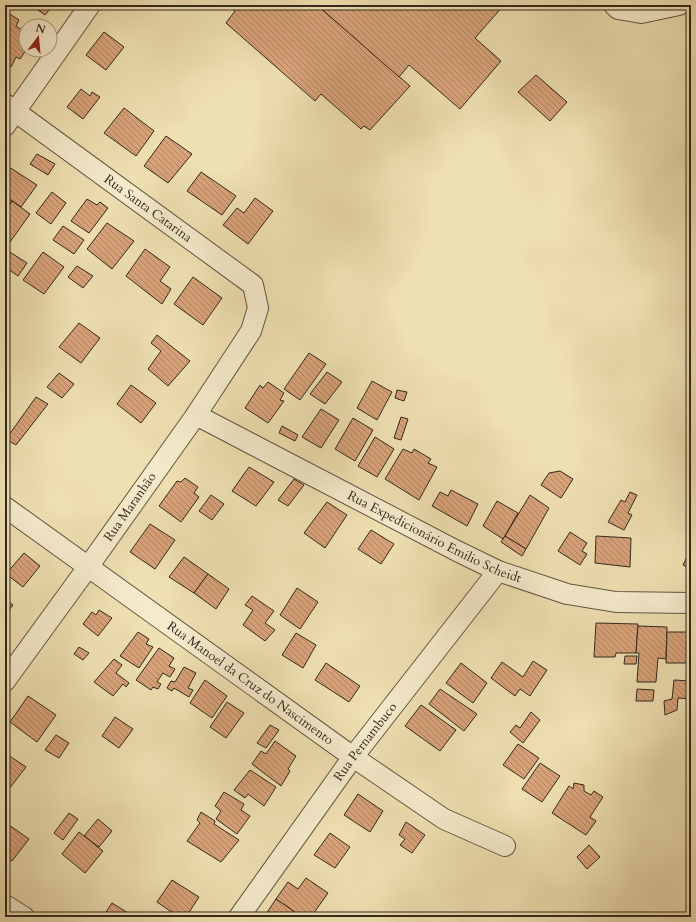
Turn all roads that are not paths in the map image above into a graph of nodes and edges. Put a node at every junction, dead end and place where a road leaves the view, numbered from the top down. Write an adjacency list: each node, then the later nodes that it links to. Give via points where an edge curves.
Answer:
1 (90, 5): 4 (street)
2 (614, 5): 3 (street, via 641,12)
3 (680, 5)
4 (9, 114): 5 (street, Rua Santa Catarina, via 253,285 258,308)
5 (252, 331): 6 (street, Rua Maranhão)
6 (196, 414): 8 (street, Rua Maranhão); 9 (street, Rua Expedicionário Emilio Scheidt)
7 (5, 507): 8 (street, Rua Manoel da Cruz do Nascimento)
8 (88, 567): 11 (street, Rua Maranhão); 12 (street, Rua Manoel da Cruz do Nascimento)
9 (498, 571): 10 (street, Rua Expedicionário Emilio Scheidt, via 567,594 616,602); 12 (street, Rua Pernambuco)
10 (691, 604)
11 (5, 681)
12 (352, 757): 13 (street, Rua Manoel da Cruz do Nascimento, via 444,819); 16 (street, Rua Pernambuco)
13 (505, 846)
14 (5, 904): 15 (street)
15 (24, 917)
16 (239, 917)

